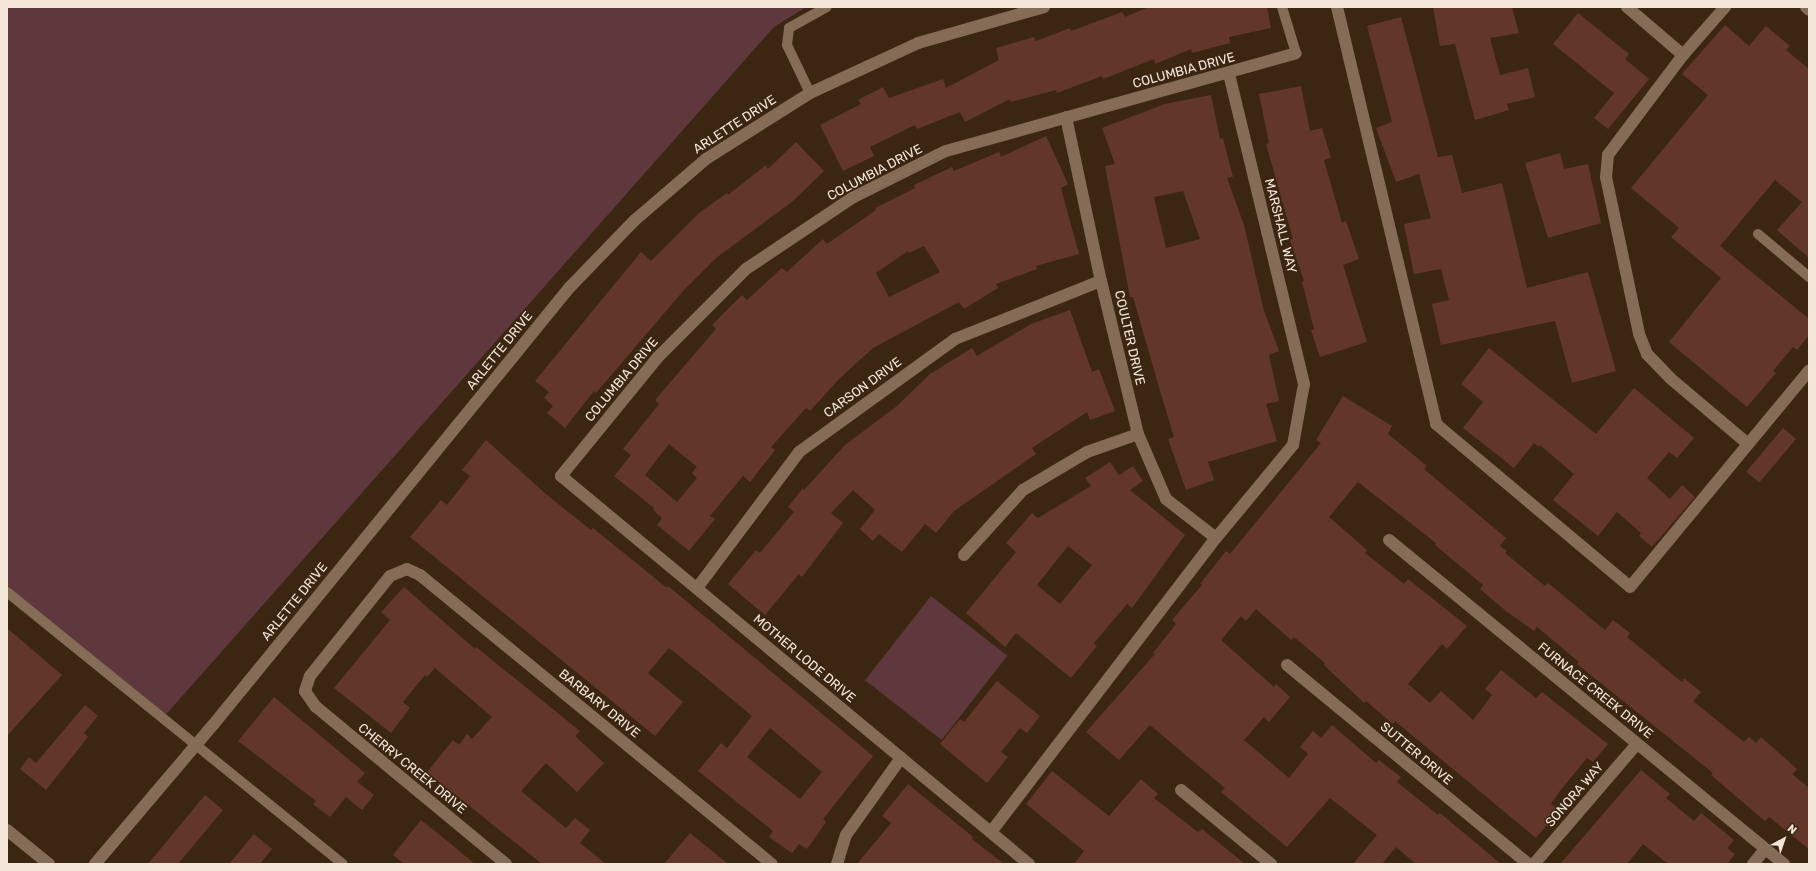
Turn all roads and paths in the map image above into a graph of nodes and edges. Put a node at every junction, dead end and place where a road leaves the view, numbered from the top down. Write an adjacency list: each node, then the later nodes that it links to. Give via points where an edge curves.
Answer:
1 (827, 7): 12 (lane, via 789,28 788,45)
2 (1044, 7): 12 (street, ARLETTE DRIVE, via 918,43)
3 (1282, 7): 9 (lane)
4 (1337, 7): 19 (street, via 1436,424 1630,587)
5 (1627, 7): 10 (street)
6 (1725, 7): 10 (street)
7 (1806, 7): 8 (street)
8 (1809, 10)
9 (1296, 53): 11 (street, COLUMBIA DRIVE)
10 (1683, 55): 19 (street, via 1608,155 1606,177 1639,334 1647,354 1670,378)
11 (1229, 74): 13 (street, COLUMBIA DRIVE); 21 (street, MARSHALL WAY, via 1304,384 1293,445)
12 (810, 93): 29 (street, ARLETTE DRIVE, via 706,159 635,220 569,288)
13 (1066, 117): 16 (street, COULTER DRIVE); 20 (street, COLUMBIA DRIVE, via 946,151 852,198 746,269 658,357)
14 (1758, 234): 15 (lane)
15 (1809, 277)
16 (1101, 281): 18 (street, COULTER DRIVE); 24 (street, CARSON DRIVE, via 955,339 799,452)
17 (1809, 371): 19 (street)
18 (1138, 434): 21 (street, COULTER DRIVE, via 1166,499); 23 (street, via 1087,452 1024,490)
19 (1748, 444)
20 (561, 476): 24 (street, MOTHER LODE DRIVE)
21 (1216, 538): 33 (street)
22 (1389, 540): 28 (street, FURNACE CREEK DRIVE)
23 (964, 555)
24 (697, 588): 30 (street, MOTHER LODE DRIVE)
25 (7, 592): 29 (lane)
26 (1287, 665): 43 (street, SUTTER DRIVE)
27 (305, 691): 38 (street, CHERRY CREEK DRIVE, via 316,707); 39 (street, BARBARY DRIVE, via 310,676 390,576 406,569 420,574)
28 (1637, 744): 34 (street, FURNACE CREEK DRIVE); 44 (street, SONORA WAY)
29 (196, 746): 36 (street, ARLETTE DRIVE); 37 (lane)
30 (901, 758): 33 (street, MOTHER LODE DRIVE); 40 (street, via 846,835)
31 (1181, 790): 42 (street)
32 (7, 830): 35 (street)
33 (991, 832): 41 (street, MOTHER LODE DRIVE)
34 (1765, 849): 45 (street); 46 (street, FURNACE CREEK DRIVE)
35 (48, 864)
36 (95, 864)
37 (343, 864)
38 (506, 864)
39 (772, 864)
40 (838, 864)
41 (1029, 864)
42 (1271, 864)
43 (1528, 864)
44 (1534, 864)
45 (1753, 864)
46 (1784, 864)

